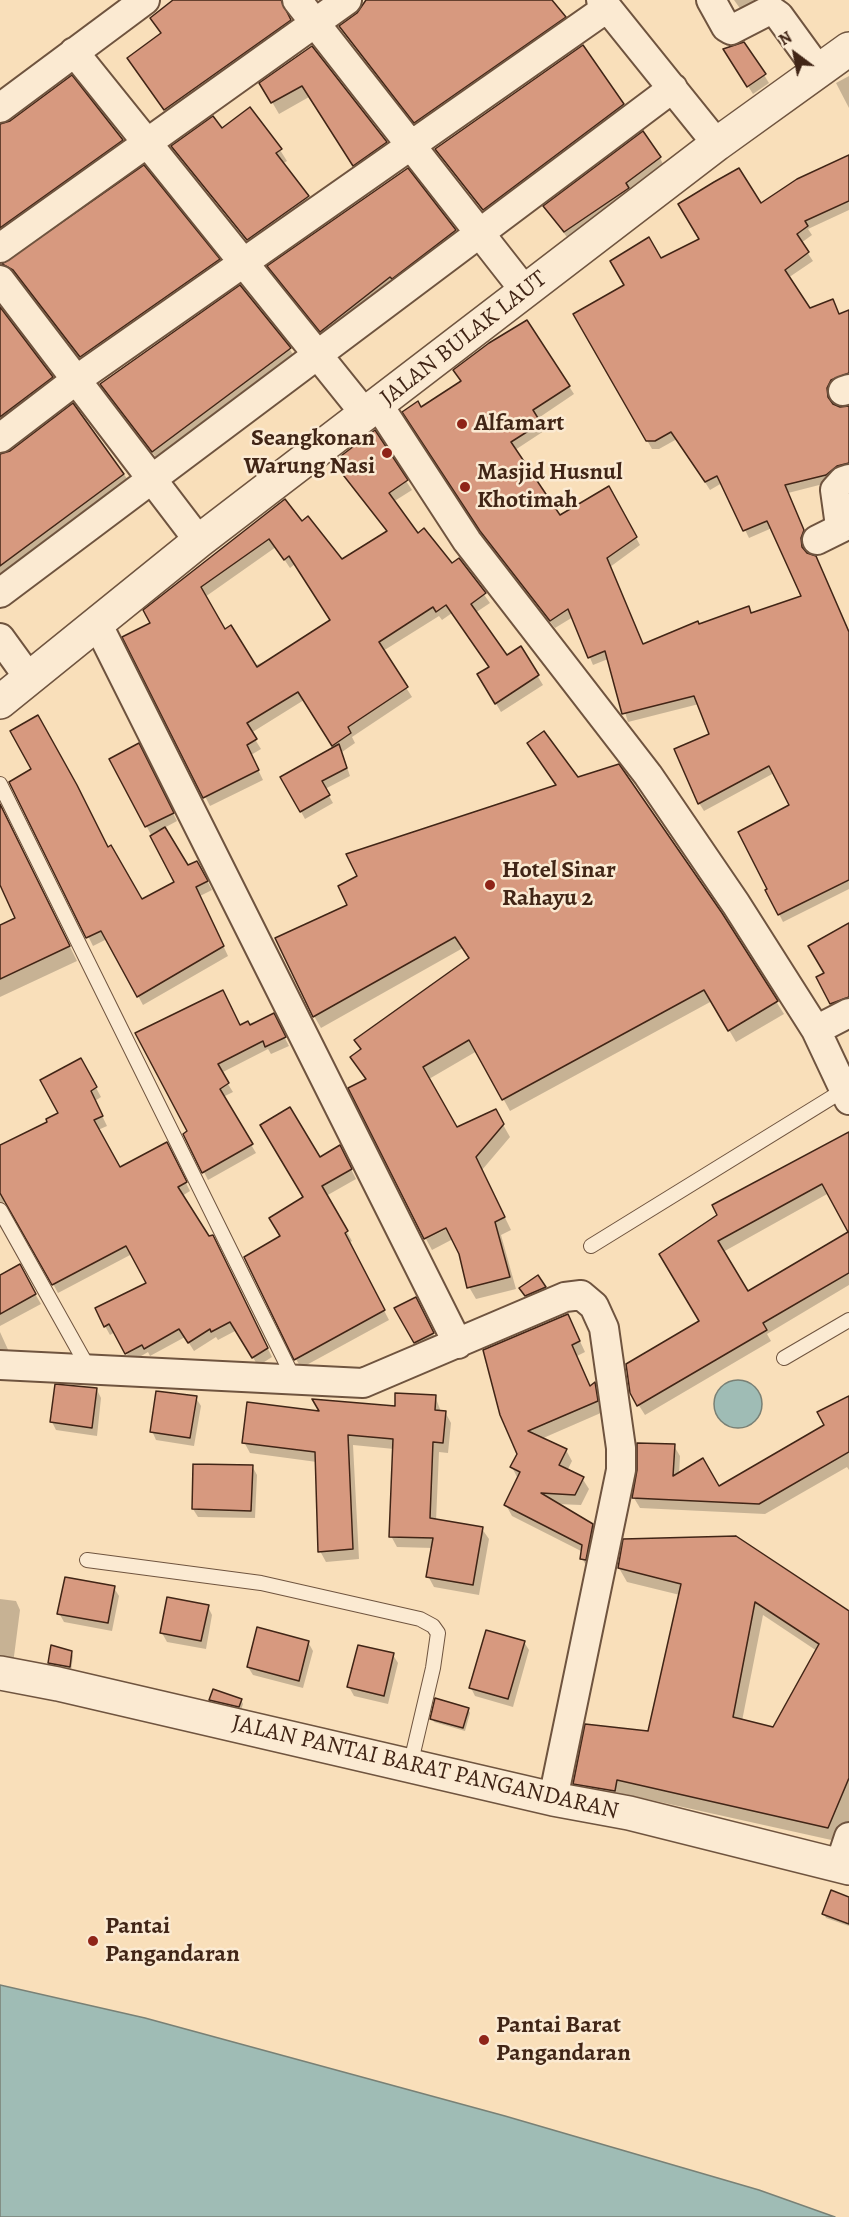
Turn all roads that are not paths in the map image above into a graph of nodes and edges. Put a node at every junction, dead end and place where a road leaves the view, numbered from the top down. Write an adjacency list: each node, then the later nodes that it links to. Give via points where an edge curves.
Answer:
1 (145, 0): 8 (street)
2 (297, 0): 6 (street)
3 (347, 0): 6 (street)
4 (711, 0): 9 (street, via 731,30 766,12 779,16)
5 (604, 4): 10 (street); 14 (street)
6 (316, 23): 12 (street); 14 (street)
7 (849, 49): 9 (street, JALAN BULAK LAUT)
8 (74, 52): 11 (street); 12 (street)
9 (819, 71): 13 (street, JALAN BULAK LAUT)
10 (673, 88): 13 (street); 15 (street)
11 (0, 108)
12 (147, 142): 16 (street); 17 (street)
13 (717, 144): 19 (street, JALAN BULAK LAUT)
14 (409, 146): 15 (street); 17 (street)
15 (479, 231): 19 (street); 20 (street)
16 (0, 248)
17 (245, 262): 20 (street); 21 (street)
18 (0, 280): 21 (street)
19 (525, 291): 22 (street, JALAN BULAK LAUT)
20 (318, 354): 22 (street); 24 (street)
21 (76, 380): 23 (street); 24 (street)
22 (373, 410): 27 (street, JALAN BULAK LAUT); 35 (street, via 467,541 648,775)
23 (0, 438)
24 (151, 479): 27 (street); 28 (street)
25 (849, 479): 26 (street, via 835,490)
26 (835, 530)
27 (199, 542): 29 (street, JALAN BULAK LAUT)
28 (0, 593)
29 (96, 623): 31 (street, JALAN BULAK LAUT); 40 (street)
30 (0, 638): 31 (street)
31 (29, 678): 32 (street, JALAN BULAK LAUT)
32 (0, 702)
33 (0, 784): 44 (lane)
34 (849, 1013): 35 (street)
35 (816, 1030): 36 (street)
36 (847, 1093): 38 (lane)
37 (0, 1210): 43 (lane)
38 (591, 1246)
39 (849, 1320): 41 (lane)
40 (458, 1344): 44 (street, via 363,1383); 48 (street, via 565,1297 581,1295 594,1306 604,1328 621,1470)
41 (784, 1358)
42 (0, 1365): 43 (street)
43 (90, 1371): 44 (street)
44 (295, 1381)
45 (87, 1560): 47 (lane, via 261,1583 420,1619 434,1626 438,1633 433,1668)
46 (0, 1673): 47 (street, JALAN PANTAI BARAT PANGANDARAN)
47 (411, 1766): 48 (street, JALAN PANTAI BARAT PANGANDARAN)
48 (553, 1799): 49 (street, JALAN PANTAI BARAT PANGANDARAN)
49 (846, 1856)

